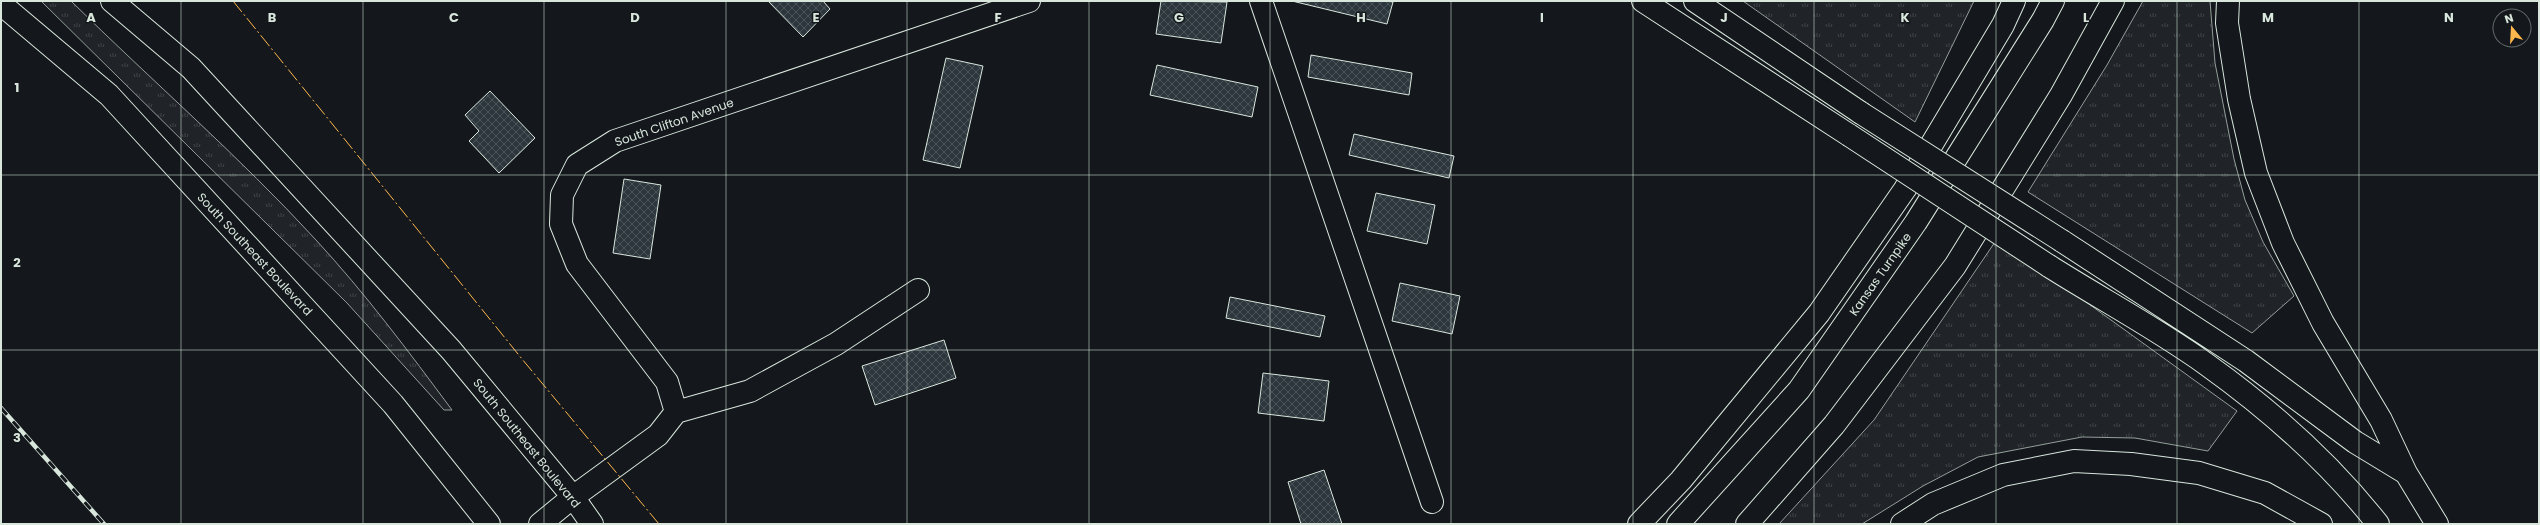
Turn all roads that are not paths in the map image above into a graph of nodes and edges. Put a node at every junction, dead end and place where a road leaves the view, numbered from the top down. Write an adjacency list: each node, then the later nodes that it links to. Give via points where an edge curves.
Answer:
1 (112, 1): 14 (main road, South Southeast Boulevard, via 191,68 451,350)
2 (1030, 1): 12 (main road, South Clifton Avenue, via 615,141 577,166 562,195 561,224 577,264 667,382)
3 (1261, 1): 15 (main road)
4 (1643, 1): 24 (main road, bridge, via 2049,266 2205,363 2286,427 2356,496)
5 (1695, 1): 13 (main road, bridge, via 1861,113 2246,361 2356,442)
6 (2014, 1): 19 (main road, via 2003,25 1905,189 1818,313 1681,480)
7 (2053, 1): 20 (main road, Kansas Turnpike, via 1916,222 1799,390)
8 (2113, 1): 21 (main road, via 2061,95 1955,266 1834,425)
9 (2228, 1): 13 (main road, via 2227,23 2239,99 2256,173 2283,243 2323,323 2381,420)
10 (1, 4): 16 (main road, South Southeast Boulevard, via 109,95 394,404)
11 (918, 290): 12 (main road, via 836,344 750,391)
12 (676, 412): 14 (main road, via 658,435)
13 (2406, 473): 25 (main road)
14 (573, 497): 17 (main road); 18 (main road, South Southeast Boulevard)
15 (1432, 502)
16 (489, 524)
17 (540, 524)
18 (592, 524)
19 (1639, 524)
20 (1678, 524)
21 (1747, 524)
22 (1902, 524): 23 (main road, via 1933,504 2003,475 2074,461 2131,464 2199,472 2265,493)
23 (2321, 524)
24 (2378, 524)
25 (2437, 524)

